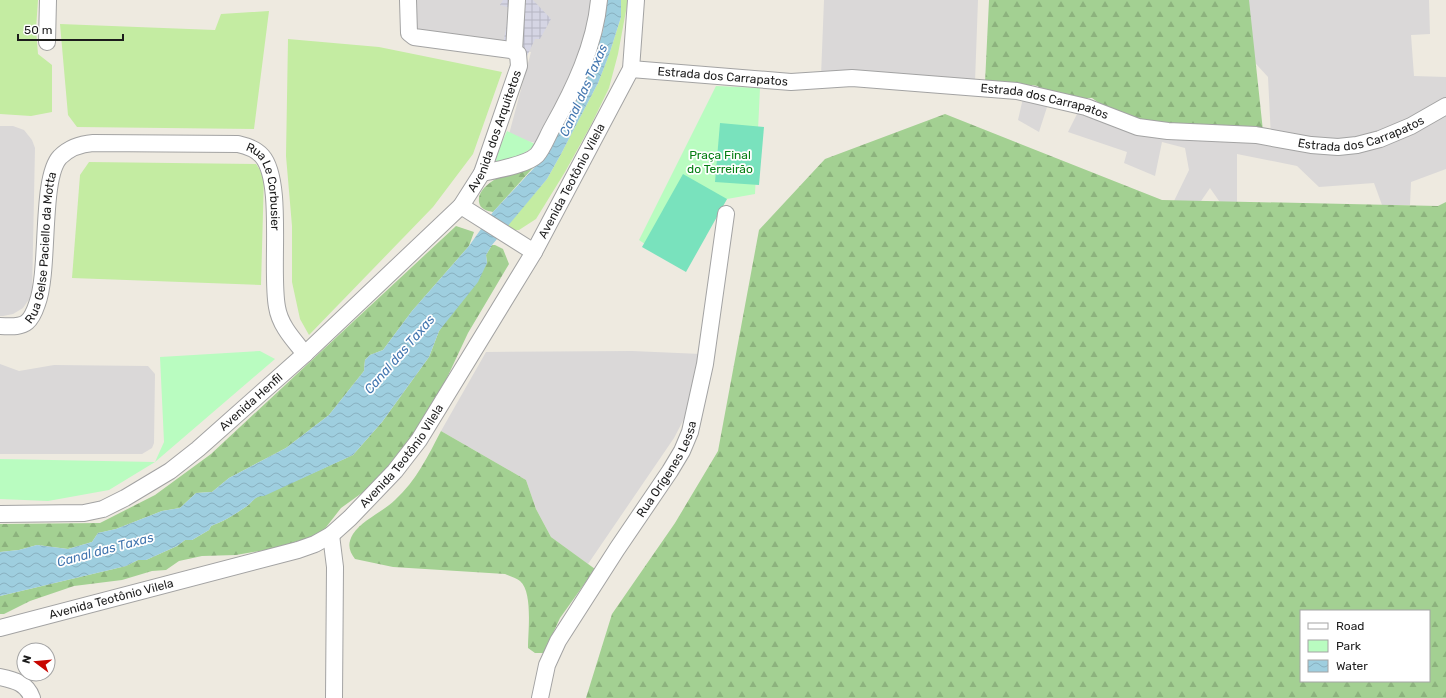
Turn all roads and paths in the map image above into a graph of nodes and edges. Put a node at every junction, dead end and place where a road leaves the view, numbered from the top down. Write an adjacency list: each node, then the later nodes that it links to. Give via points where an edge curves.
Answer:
1 (48, 0): 6 (street)
2 (408, 0): 7 (street, Avenida dos Arquitetos, via 408,27 409,33 414,37)
3 (517, 0): 7 (street)
4 (599, 0): 11 (street, via 594,34 585,59 565,106 536,156)
5 (636, 0): 8 (street)
6 (47, 42)
7 (514, 51): 11 (street, Avenida dos Arquitetos, via 518,54 519,66)
8 (631, 70): 9 (street, Estrada dos Carrapatos, via 791,82 852,78 1017,92 1086,108 1138,127 1256,135 1338,147 1357,145 1380,138 1410,126); 14 (street, Avenida Teotônio Vilela)
9 (1446, 106)
10 (69, 150): 15 (street, Rua Gelse Paciello da Motta, via 59,158 50,178 42,285 34,313 26,323); 16 (street, Rua Le Corbusier, via 93,143 238,144 256,151 263,157 274,189 277,308 284,328)
11 (482, 174): 12 (street, Avenida dos Arquitetos)
12 (461, 206): 14 (street); 16 (street, Avenida Henfil)
13 (726, 214): 23 (street, Rua Orígenes Lessa, via 705,364 690,432 670,471 558,641 546,665)
14 (534, 252): 18 (street, Avenida Teotônio Vilela, via 419,440 395,471)
15 (0, 326)
16 (305, 354): 17 (street, Avenida Henfil, via 198,449 170,471 125,498 103,509 84,513)
17 (0, 514)
18 (331, 535): 19 (street, Avenida Teotônio Vilela, via 298,550); 22 (street, via 335,573)
19 (0, 628)
20 (0, 677): 21 (street, via 24,685)
21 (32, 698)
22 (334, 698)
23 (540, 698)

